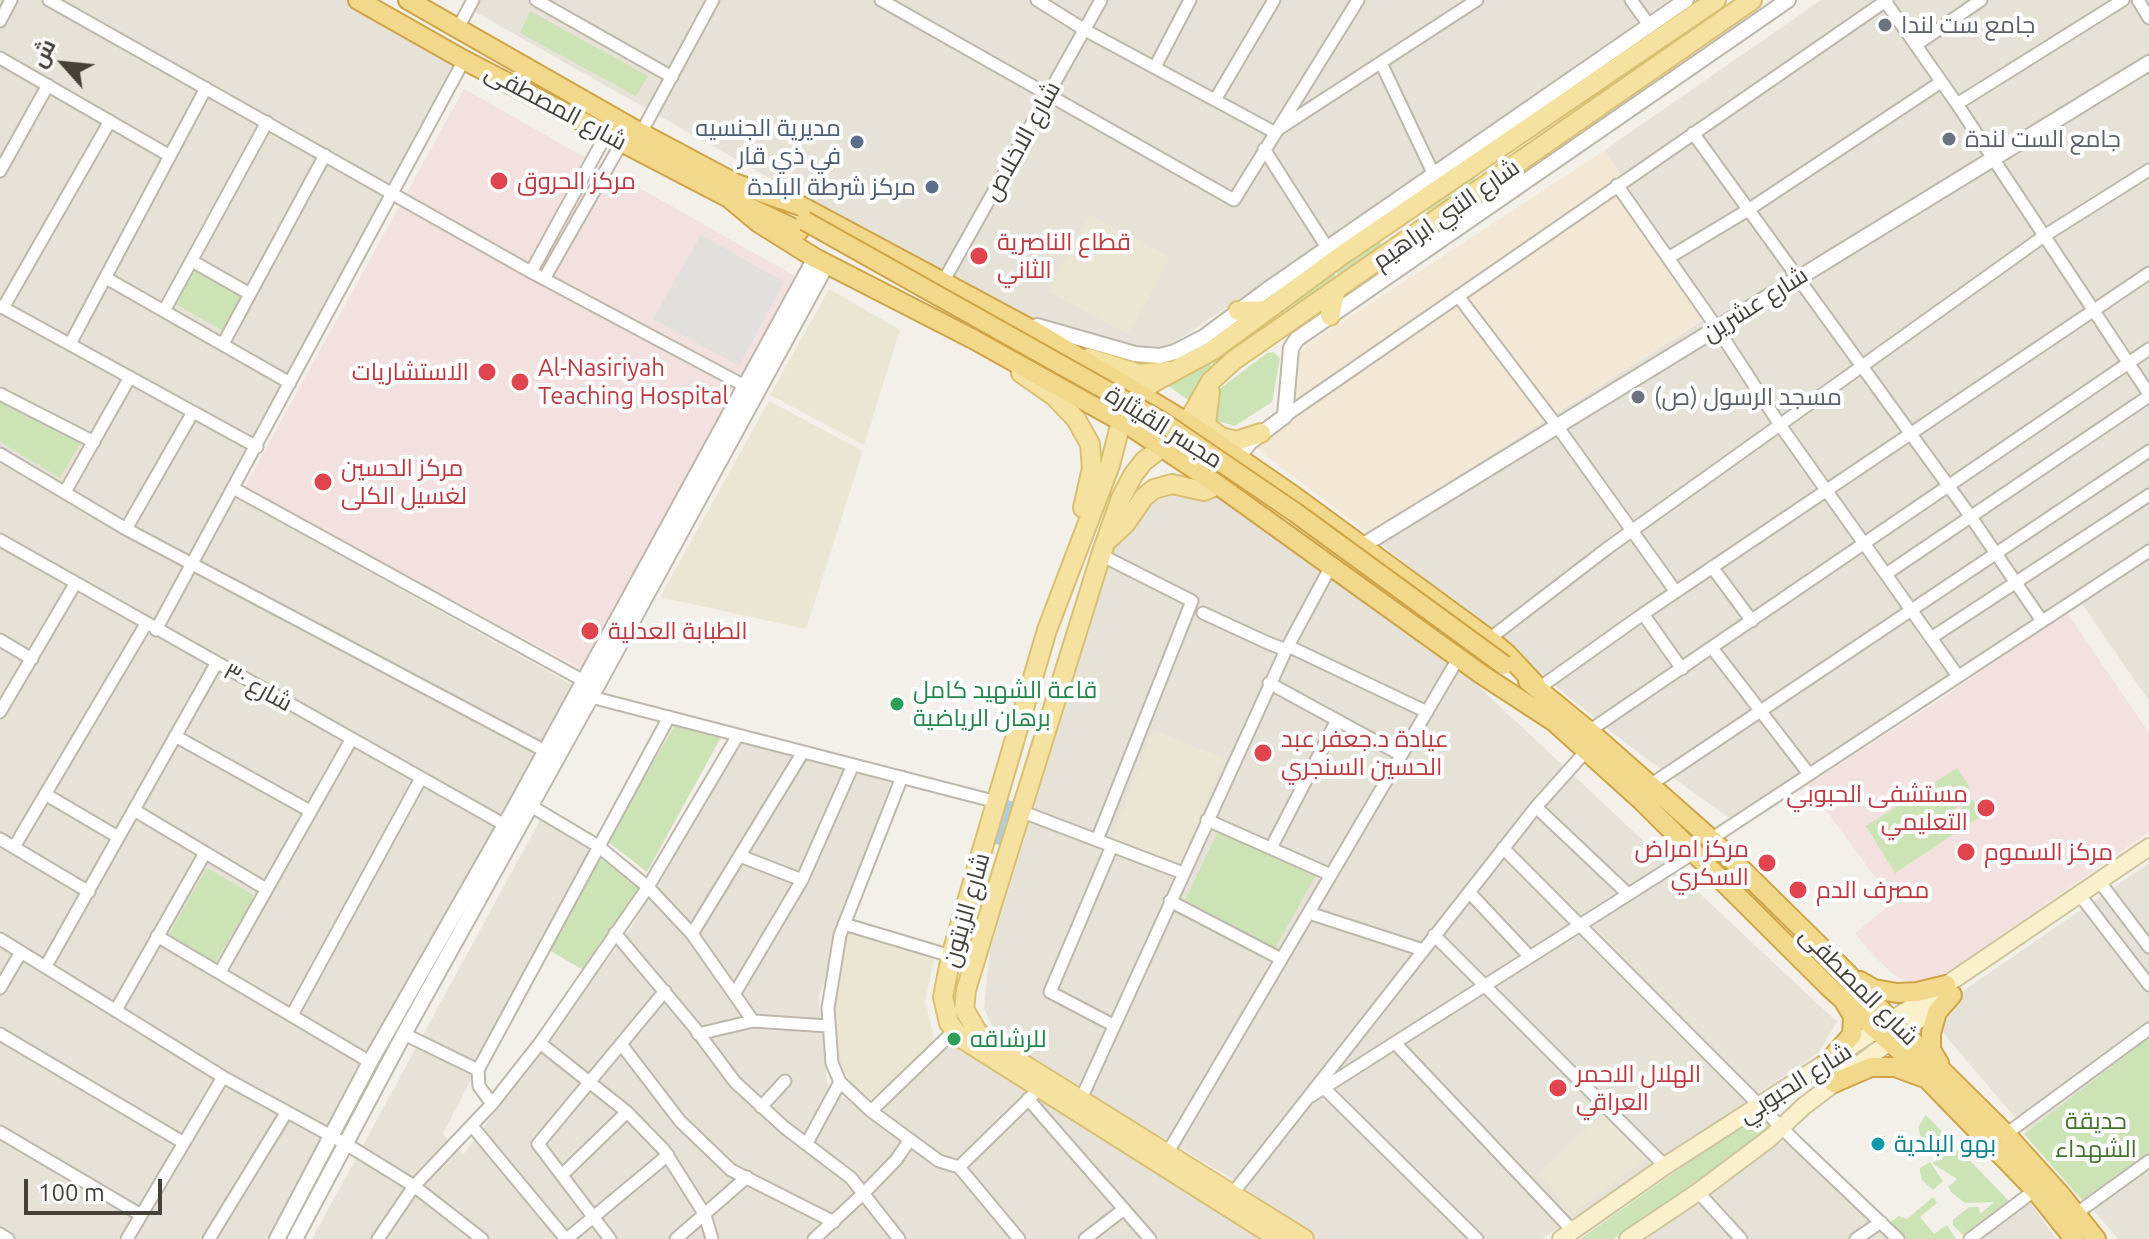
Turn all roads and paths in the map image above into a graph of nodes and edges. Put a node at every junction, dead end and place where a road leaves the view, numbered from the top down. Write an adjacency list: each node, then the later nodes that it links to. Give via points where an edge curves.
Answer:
1 (11, 0): 25 (street)
2 (49, 0): 38 (street)
3 (358, 0): 31 (highway, شارع المصطفى)
4 (408, 0): 26 (highway, شارع المصطفى)
5 (473, 0): 26 (street)
6 (536, 0): 35 (street)
7 (712, 0): 35 (street)
8 (881, 0): 39 (street)
9 (1037, 0): 27 (street)
10 (1101, 0): 27 (street, شارع الاخلاص)
11 (1190, 0): 34 (street)
12 (1274, 0): 40 (street)
13 (1358, 0): 45 (street)
14 (1477, 0): 32 (street)
15 (1631, 0): 28 (street)
16 (1686, 0): 28 (street)
17 (1716, 0): 28 (main road, شارع النبي ابراهيم)
18 (1752, 0): 49 (main road, شارع النبي ابراهيم)
19 (1788, 0): 82 (street)
20 (1886, 0): 29 (street); 47 (street)
21 (1981, 0): 29 (street)
22 (2123, 0): 41 (street)
23 (2138, 0): 24 (street)
24 (2149, 18)
25 (0, 21)
26 (458, 28): 46 (highway, شارع المصطفى)
27 (1085, 30): 34 (street); 39 (street, شارع الاخلاص)
28 (1650, 32): 42 (main road, شارع النبي ابراهيم); 56 (street)
29 (1916, 45): 36 (street)
30 (0, 58): 37 (street)
31 (464, 60): 48 (highway, شارع المصطفى); 59 (street)
32 (1381, 63): 45 (street); 56 (street)
33 (2149, 63): 53 (street, شارع عشرين)
34 (1155, 67): 40 (street)
35 (672, 77): 46 (street)
36 (1941, 82): 41 (street); 60 (street)
37 (48, 85): 43 (street); 55 (street)
38 (206, 88): 44 (street); 52 (street)
39 (1047, 96): 50 (street, via 1234,200); 72 (street, شارع الاخلاص)
40 (1215, 100): 45 (street)
41 (1957, 104): 53 (street)
42 (1542, 120): 49 (main road); 77 (main road, شارع النبي ابراهيم)
43 (110, 121): 52 (street); 76 (street)
44 (267, 122): 51 (street); 65 (street)
45 (1274, 132): 50 (street)
46 (641, 133): 58 (highway, شارع المصطفى)
47 (1693, 133): 57 (street); 60 (street)
48 (615, 138): 58 (highway, شارع المصطفى); 67 (street); 71 (street)
49 (1555, 138): 73 (main road, شارع النبي ابراهيم)
50 (1264, 149): 63 (street)
51 (325, 155): 59 (street); 74 (street)
52 (170, 156): 69 (street)
53 (1993, 158): 62 (street); 70 (street, شارع عشرين)
54 (2149, 170): 62 (street)
55 (0, 171)
56 (1434, 175): 63 (street)
57 (1617, 185): 64 (street); 75 (street)
58 (733, 191): 61 (highway, شارع المصطفى); 66 (highway, via 770,231); 72 (highway, via 801,206)
59 (392, 193): 67 (street); 94 (street)
60 (1748, 210): 64 (street); 70 (street)
61 (802, 226): 151 (highway, مجسر القيثارة, via 1155,431)
62 (2044, 236): 78 (street); 91 (street)
63 (1328, 249): 80 (street)
64 (1668, 258): 83 (street)
65 (192, 261): 74 (street); 79 (street)
66 (821, 261): 84 (highway); 95 (street); 157 (street)
67 (531, 272): 71 (street)
68 (2149, 273): 78 (street)
69 (106, 278): 79 (street); 85 (street)
70 (1797, 278): 83 (street, شارع عشرين); 91 (street)
71 (544, 279): 95 (street)
72 (943, 282): 81 (highway)
73 (1336, 289): 82 (main road); 103 (main road, شارع النبي ابراهيم, via 1215,377 1200,399)
74 (250, 294): 86 (street)
75 (1458, 296): 101 (street); 105 (street)
76 (2, 307): 85 (street)
77 (1267, 310): 80 (main road); 92 (main road, شارع النبي ابراهيم, via 1213,350)
78 (2093, 310): 90 (street); 107 (street)
79 (164, 311): 86 (street)
80 (1238, 311): 81 (street, via 1204,337 1160,356 1108,348)
81 (1001, 314): 87 (highway)
82 (1330, 316): 101 (street, via 1293,343)
83 (1717, 328): 104 (street); 105 (street, شارع عشرين)
84 (973, 339): 96 (highway); 142 (main road, via 1054,396 1090,444 1087,496)
85 (70, 344): 93 (street)
86 (223, 344): 94 (street)
87 (1056, 344): 89 (highway); 92 (main road, via 1132,373)
88 (2149, 349): 90 (street)
89 (1084, 362): 96 (highway, via 1090,372 1086,383 1079,391); 97 (highway)
90 (2128, 364): 99 (street); 115 (street)
91 (1862, 366): 104 (street); 107 (street)
92 (1175, 370): 97 (main road, شارع النبي ابراهيم)
93 (130, 377): 100 (street); 108 (street)
94 (290, 383): 109 (street)
95 (745, 386): 154 (street)
96 (1067, 391): 102 (highway)
97 (1141, 393): 102 (main road, شارع النبي ابراهيم); 103 (highway)
98 (0, 394): 108 (street)
99 (2149, 395): 120 (street)
100 (193, 412): 109 (street); 121 (street)
101 (1285, 416): 106 (street)
102 (1121, 422): 110 (highway); 142 (main road, شارع الزيتون, via 1110,465)
103 (1197, 423): 106 (main road, via 1227,440); 110 (main road, شارع النبي ابراهيم); 113 (highway)
104 (1780, 425): 117 (street); 122 (street)
105 (1557, 426): 122 (street); 125 (street, شارع عشرين)
106 (1261, 433): 113 (street)
107 (1910, 434): 115 (street); 117 (street)
108 (94, 442): 118 (street)
109 (257, 447): 116 (street)
110 (1162, 448): 114 (highway); 126 (main road, شارع الزيتون, via 1133,475)
111 (2149, 451): 128 (street)
112 (0, 454): 118 (street)
113 (1237, 456): 114 (street); 125 (highway)
114 (1218, 485): 126 (main road, via 1204,491 1172,484 1154,489); 130 (highway)
115 (1949, 486): 120 (street); 124 (street)
116 (233, 488): 129 (street); 154 (street)
117 (1826, 490): 124 (street); 131 (street)
118 (65, 492): 121 (street)
119 (2149, 495): 133 (street)
120 (1971, 517): 128 (street); 132 (street)
121 (126, 529): 129 (street)
122 (1633, 530): 135 (street); 144 (street)
123 (0, 540): 134 (street, شارع ٣٠)
124 (1865, 544): 132 (street); 139 (street)
125 (1362, 546): 144 (highway)
126 (1103, 549): 183 (main road, شارع الزيتون); 189 (street, via 1192,601)
127 (2149, 551): 140 (street)
128 (1996, 553): 133 (street); 136 (street)
129 (192, 563): 141 (street); 169 (street)
130 (1331, 566): 146 (street); 148 (highway)
131 (1712, 567): 135 (street); 139 (street)
132 (1886, 574): 136 (street)
133 (2016, 582): 140 (street); 143 (street)
134 (75, 584): 141 (street, شارع ٣٠); 149 (street)
135 (1676, 592): 138 (street)
136 (1912, 610): 143 (street); 158 (street)
137 (1203, 613): 146 (street)
138 (1643, 614): 152 (street); 156 (street)
139 (1752, 621): 147 (street)
140 (2042, 621): 153 (street)
141 (151, 627): 150 (street, شارع ٣٠); 177 (street)
142 (1047, 630): 178 (main road, شارع الزيتون)
143 (1931, 638): 153 (street)
144 (1489, 639): 156 (highway)
145 (0, 640): 149 (street)
146 (1287, 648): 155 (street); 160 (street)
147 (1712, 648): 152 (street); 158 (street)
148 (1459, 657): 160 (street); 163 (highway)
149 (32, 659): 159 (street)
150 (216, 664): 166 (street); 167 (street, شارع ٣٠)
151 (1501, 669): 156 (highway); 163 (highway)
152 (1682, 669): 164 (street)
153 (1958, 676): 173 (street)
154 (584, 681): 169 (street)
155 (1269, 683): 162 (street); 184 (street)
156 (1537, 687): 164 (highway, شارع المصطفى)
157 (591, 697): 161 (street); 179 (street)
158 (1762, 711): 173 (street); 176 (street)
159 (0, 712)
160 (1427, 712): 171 (street)
161 (669, 717): 165 (street); 191 (street)
162 (1337, 720): 171 (street); 195 (street)
163 (1556, 723): 168 (highway, شارع المصطفى)
164 (1589, 731): 176 (highway, شارع المصطفى)
165 (738, 735): 170 (street); 206 (street)
166 (175, 736): 181 (street); 182 (street)
167 (351, 740): 175 (street, شارع ٣٠); 182 (street)
168 (1587, 750): 180 (street); 198 (highway, شارع المصطفى)
169 (545, 751): 185 (street)
170 (803, 752): 172 (street); 200 (street)
171 (1401, 755): 203 (street)
172 (853, 765): 174 (street); 204 (street)
173 (1809, 774): 188 (street)
174 (902, 777): 178 (street); 216 (street)
175 (421, 778): 185 (street, شارع ٣٠); 240 (street)
176 (1650, 785): 188 (highway, شارع المصطفى)
177 (45, 794): 186 (street); 193 (street)
178 (997, 802): 190 (main road, شارع الزيتون)
179 (531, 806): 185 (street); 191 (street)
180 (1536, 807): 196 (street); 211 (street)
181 (134, 810): 186 (street); 199 (street)
182 (310, 811): 207 (street)
183 (1023, 812): 189 (street); 197 (main road, شارع الزيتون)
184 (1207, 820): 195 (street); 202 (street)
185 (511, 828): 248 (street); 253 (street)
186 (118, 837): 209 (street)
187 (0, 839): 193 (street)
188 (1711, 839): 231 (highway, شارع المصطفى)
189 (1097, 840): 192 (street)
190 (985, 842): 197 (main road, via 992,858); 208 (main road, شارع الزيتون)
191 (598, 846): 206 (street); 255 (street)
192 (1112, 846): 202 (street); 242 (street, via 1050,992)
193 (14, 847): 209 (street)
194 (2149, 847): 205 (main road)
195 (1271, 848): 203 (street)
196 (1503, 848): 210 (street); 217 (street)
197 (1010, 850): 212 (main road, شارع الزيتون)
198 (1695, 852): 211 (street); 234 (highway, شارع المصطفى)
199 (205, 853): 207 (street); 221 (street)
200 (740, 856): 204 (street); 219 (street)
201 (2149, 859): 205 (main road)
202 (1183, 873): 214 (street)
203 (1331, 875): 215 (street)
204 (802, 880): 238 (street)
205 (2102, 885): 213 (main road); 223 (street)
206 (648, 887): 218 (street); 219 (street)
207 (266, 889): 230 (street)
208 (971, 891): 212 (main road, via 985,882 993,888); 226 (main road, شارع الزيتون)
209 (89, 892): 229 (street)
210 (1469, 892): 220 (street); 227 (street)
211 (1628, 894): 217 (street)
212 (994, 898): 264 (main road, شارع الزيتون, via 964,1009 978,1033)
213 (2082, 899): 233 (street); 236 (main road)
214 (1170, 901): 228 (street); 242 (street)
215 (1309, 913): 224 (street); 228 (street)
216 (844, 924): 226 (street); 243 (street, via 832,968)
217 (1580, 926): 227 (street); 267 (street)
218 (615, 933): 237 (street); 250 (street)
219 (692, 934): 238 (street)
220 (1434, 935): 224 (street); 232 (street)
221 (157, 936): 230 (street); 239 (street)
222 (0, 939): 225 (street)
223 (2149, 947)
224 (1423, 950): 265 (street)
225 (21, 952): 229 (street); 235 (street)
226 (951, 956): 245 (main road, شارع الزيتون, via 943,997)
227 (1530, 957): 232 (street)
228 (1281, 959): 281 (street)
229 (46, 966): 239 (street)
230 (220, 972): 240 (street)
231 (1846, 972): 236 (highway, via 1883,991); 246 (highway, شارع المصطفى)
232 (1486, 985): 251 (street); 284 (street)
233 (2149, 985)
234 (1829, 987): 246 (highway, شارع المصطفى); 254 (highway, via 1849,1009 1854,1024 1845,1046)
235 (0, 988)
236 (1949, 990): 246 (main road); 257 (highway, via 1931,1033)
237 (665, 991): 249 (street); 252 (street)
238 (735, 993): 241 (street)
239 (116, 1010): 256 (street)
240 (292, 1015): 253 (street)
241 (753, 1021): 243 (street); 249 (street)
242 (1113, 1025): 264 (street)
243 (828, 1026): 260 (street)
244 (2149, 1029): 275 (street)
245 (954, 1031): 263 (main road); 269 (street)
246 (1891, 1031): 254 (main road, شارع الحبوبي); 257 (highway, شارع المصطفى); 261 (main road)
247 (0, 1034): 278 (street)
248 (404, 1034): 255 (street); 280 (street)
249 (698, 1034): 268 (street)
250 (540, 1043): 258 (street); 266 (street)
251 (1395, 1043): 262 (street); 301 (street)
252 (621, 1044): 258 (street); 287 (street, via 680,1121 731,1170)
253 (370, 1062): 276 (street)
254 (1826, 1064): 267 (main road, شارع الحبوبي)
255 (478, 1070): 266 (street, via 482,1093)
256 (223, 1077): 271 (street); 278 (street)
257 (1939, 1078): 261 (highway, via 1885,1066); 275 (highway, شارع المصطفى); 289 (highway, شارع المصطفى)
258 (591, 1081): 270 (street); 286 (street, via 538,1144)
259 (785, 1081): 268 (street)
260 (840, 1082): 269 (street); 279 (street)
261 (1834, 1083): 273 (main road)
262 (1324, 1088): 265 (street); 319 (street)
263 (1034, 1094): 285 (street); 293 (street); 303 (main road)
264 (1081, 1099): 281 (main road, شارع الزيتون)
265 (1304, 1101): 292 (street)
266 (492, 1104): 272 (street)
267 (1759, 1105): 273 (street); 284 (main road, شارع الحبوبي)
268 (761, 1107): 279 (street)
269 (871, 1111): 277 (street)
270 (627, 1112): 282 (street); 286 (street)
271 (286, 1113): 276 (street); 306 (street)
272 (472, 1126): 288 (street); 297 (street, via 562,1237 568,1238)
273 (1781, 1127): 290 (main road); 299 (street)
274 (0, 1132): 295 (street)
275 (2006, 1134): 294 (highway, شارع المصطفى)
276 (330, 1136): 280 (street); 307 (street)
277 (909, 1141): 285 (street); 291 (street)
278 (184, 1143): 295 (street)
279 (807, 1143): 291 (street)
280 (346, 1144): 288 (street); 308 (street)
281 (1168, 1152): 292 (main road, شارع الزيتون)
282 (668, 1155): 296 (street); 297 (street)
283 (2149, 1161): 294 (street)
284 (1665, 1166): 301 (main road, شارع الحبوبي)
285 (959, 1167): 315 (street)
286 (562, 1175): 297 (street)
287 (747, 1177): 296 (street); 298 (street)
288 (414, 1186): 302 (street); 309 (street)
289 (2035, 1190): 324 (street); 325 (highway, شارع المصطفى)
290 (1698, 1192): 320 (main road); 321 (street)
291 (864, 1193): 298 (street); 314 (street)
292 (1233, 1193): 318 (main road, شارع الزيتون)
293 (1124, 1209): 316 (street); 317 (street)
294 (2077, 1213): 326 (highway, شارع المصطفى)
295 (141, 1215): 305 (street)
296 (705, 1215): 311 (street); 312 (street)
297 (593, 1217): 310 (street)
298 (834, 1222): 313 (street)
299 (1881, 1222): 322 (street); 323 (street)
300 (0, 1234): 304 (street)
301 (1567, 1235)
302 (481, 1238)
303 (1273, 1238)
304 (8, 1239)
305 (127, 1239)
306 (209, 1239)
307 (277, 1239)
308 (295, 1239)
309 (378, 1239)
310 (610, 1239)
311 (676, 1239)
312 (712, 1239)
313 (814, 1239)
314 (899, 1239)
315 (1019, 1239)
316 (1085, 1239)
317 (1150, 1239)
318 (1304, 1239)
319 (1477, 1239)
320 (1628, 1239)
321 (1741, 1239)
322 (1856, 1239)
323 (1898, 1239)
324 (1970, 1239)
325 (2074, 1239)
326 (2096, 1239)

